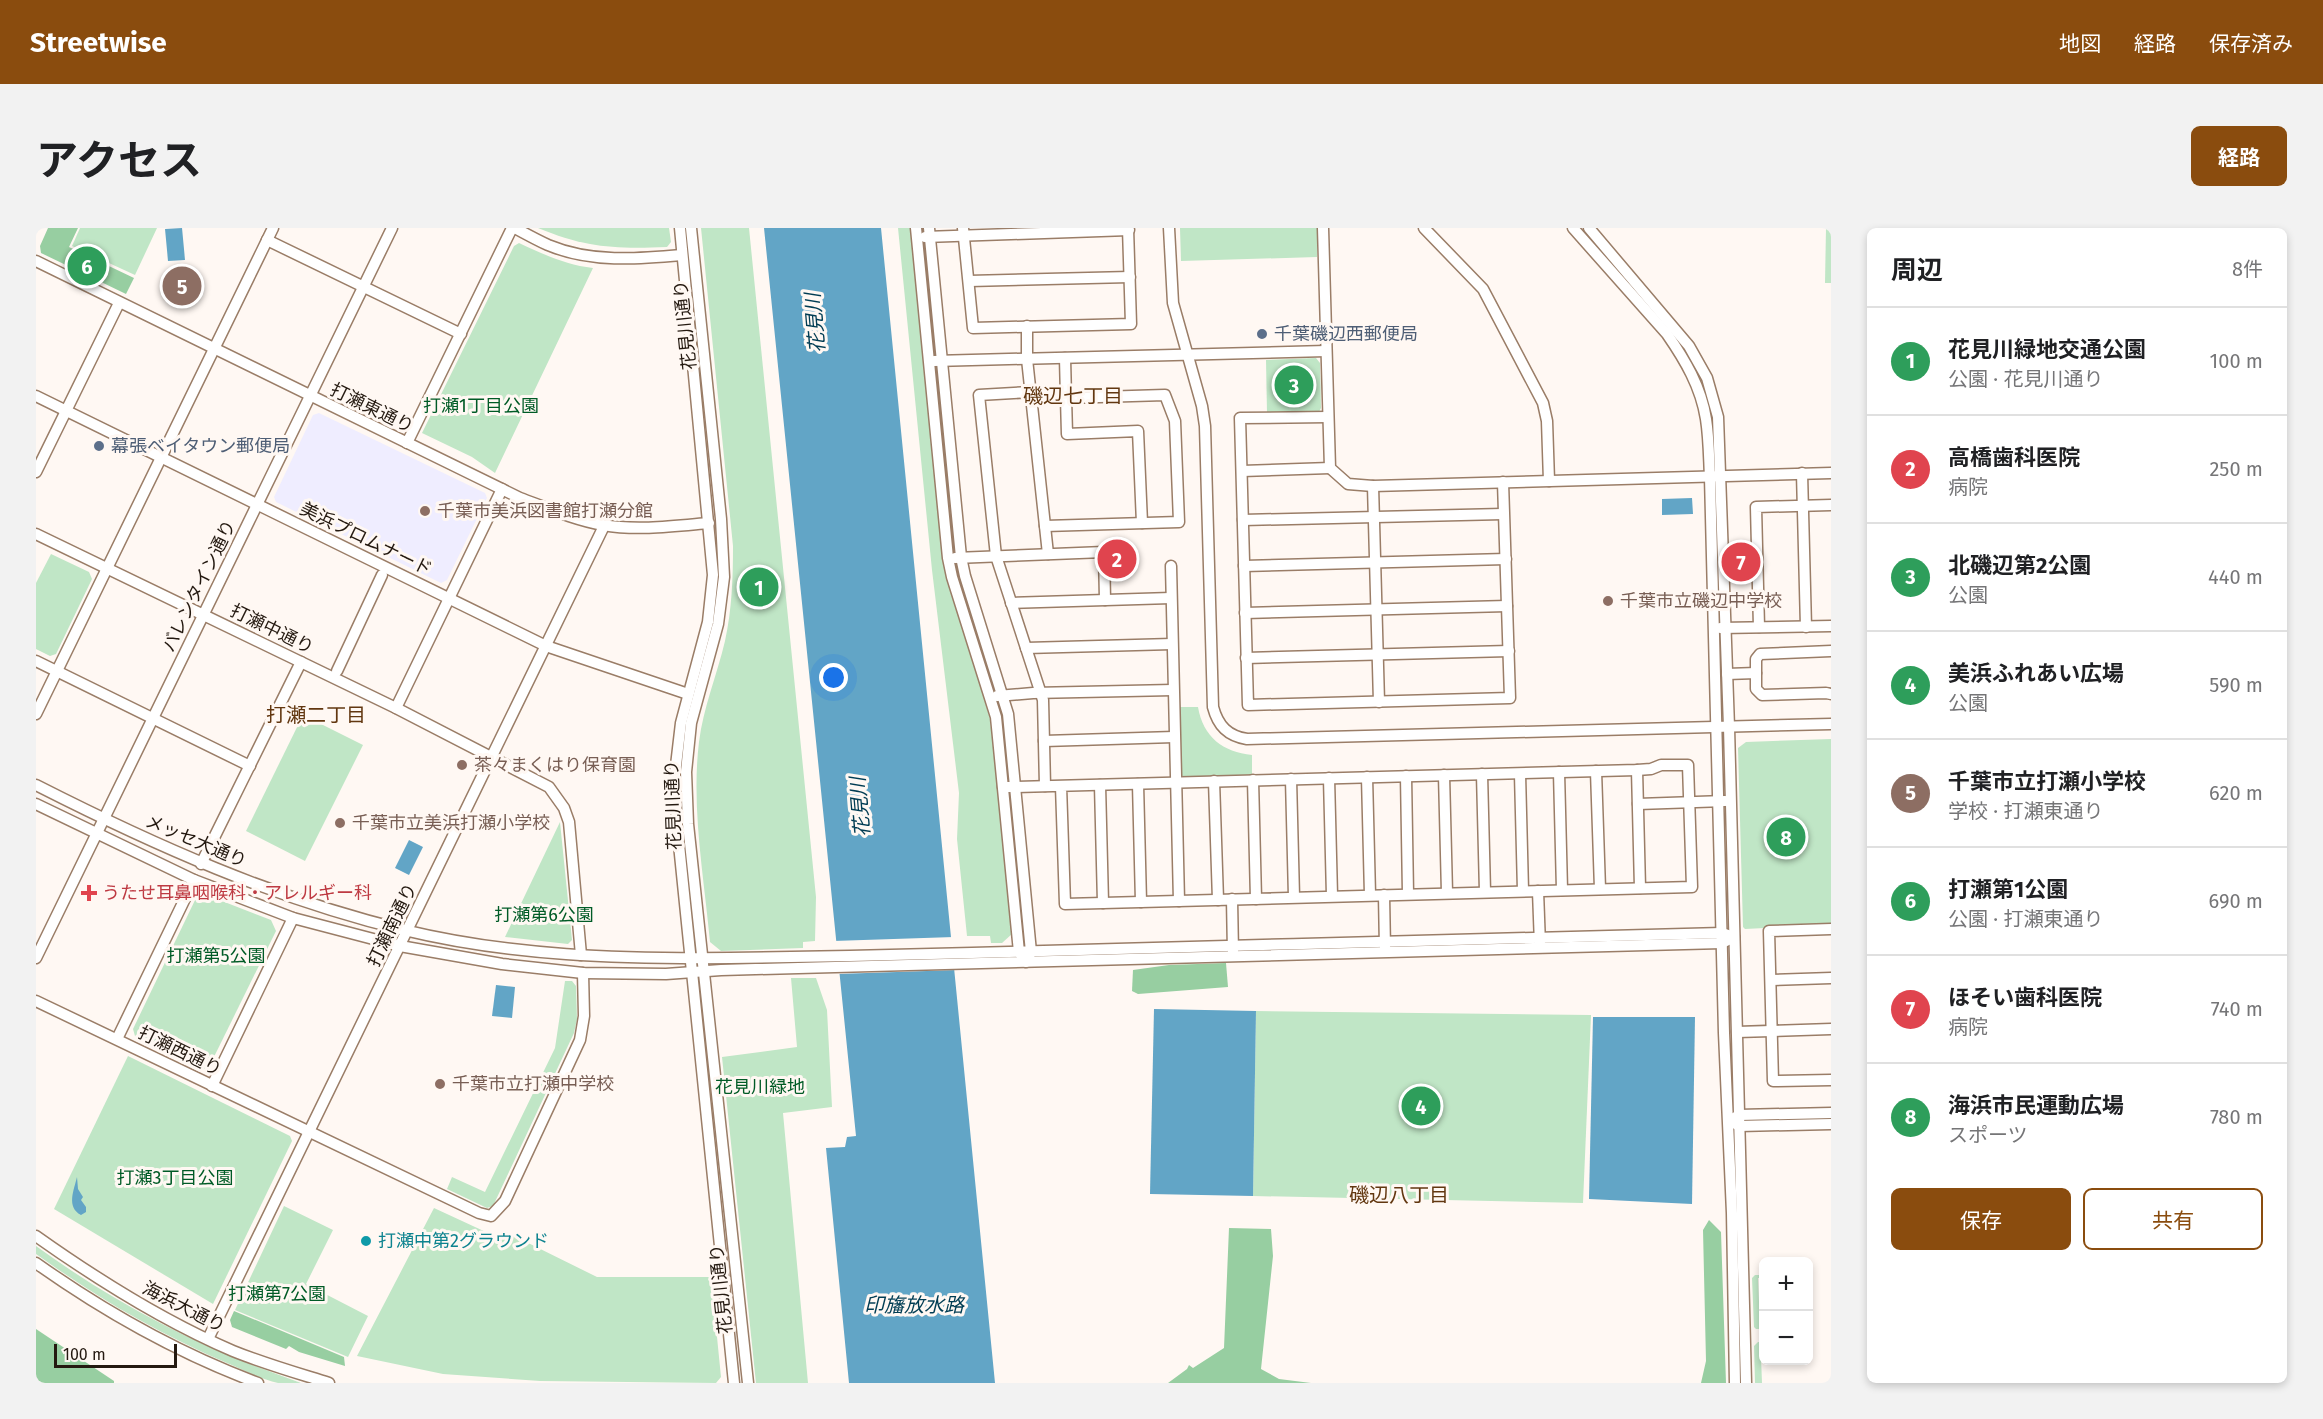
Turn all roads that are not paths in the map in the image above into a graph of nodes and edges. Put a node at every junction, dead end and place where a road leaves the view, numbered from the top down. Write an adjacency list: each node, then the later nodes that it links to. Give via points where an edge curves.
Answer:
1 (273, 228): 15 (street)
2 (392, 228): 20 (street, バレンタイン通り)
3 (513, 228): 16 (street, via 550,245 589,256 637,259); 23 (street)
4 (680, 228): 16 (street, 花見川通り)
5 (691, 228): 173 (street, 花見川通り, via 722,519 724,577 718,624 691,723 686,772)
6 (1169, 228): 26 (street, via 1173,303)
7 (1323, 228): 25 (street)
8 (1424, 228): 45 (street, via 1483,289 1543,403 1548,421)
9 (1573, 228): 44 (street, via 1667,334 1690,371 1701,397)
10 (1589, 228): 44 (street, via 1675,327 1700,364 1718,417)
11 (1128, 229): 12 (street); 18 (street)
12 (963, 231): 13 (street); 19 (street)
13 (929, 232): 14 (street); 29 (street)
14 (916, 233): 30 (street)
15 (267, 240): 20 (street); 24 (street)
16 (682, 255): 55 (street, 花見川通り)
17 (36, 261): 21 (street, 打瀬東通り)
18 (1130, 277): 19 (street); 22 (street, via 1131,324)
19 (969, 281): 22 (street, via 973,328)
20 (363, 288): 23 (street); 33 (street, バレンタイン通り)
21 (119, 303): 24 (street, 打瀬東通り); 35 (street)
22 (1028, 326): 28 (street)
23 (461, 334): 37 (street)
24 (213, 349): 33 (street, 打瀬東通り); 38 (street)
25 (1326, 351): 26 (street); 36 (street)
26 (1186, 355): 27 (street); 108 (street, via 1205,426 1213,707 1217,720 1231,734 1247,739)
27 (1065, 358): 28 (street); 34 (street)
28 (1027, 359): 29 (street); 31 (street)
29 (942, 361): 30 (street); 62 (street)
30 (928, 362): 63 (street)
31 (1031, 392): 58 (street); 61 (street, via 979,394)
32 (36, 396): 35 (street, 美浜プロムナード)
33 (310, 396): 37 (street, 打瀬東通り); 49 (street, バレンタイン通り)
34 (1066, 398): 56 (street, via 1067,434 1138,431); 56 (street, via 1166,395 1175,421 1179,522)
35 (66, 410): 38 (street, 美浜プロムナード); 41 (street)
36 (1328, 417): 39 (street); 40 (street, via 1240,418)
37 (407, 442): 48 (street, 打瀬東通り)
38 (161, 458): 49 (street, 美浜プロムナード); 68 (street)
39 (1330, 468): 40 (street); 47 (street, via 1348,484)
40 (1242, 471): 54 (street)
41 (36, 472)
42 (1831, 473): 43 (street)
43 (1802, 474): 44 (street); 51 (street)
44 (1716, 476): 45 (street); 81 (street); 82 (street)
45 (1549, 481): 46 (street)
46 (1503, 482): 47 (street); 52 (street)
47 (1373, 486): 53 (street)
48 (502, 489): 57 (street, 打瀬東通り); 70 (street)
49 (258, 505): 70 (street, 美浜プロムナード); 77 (street, バレンタイン通り)
50 (1831, 505): 51 (street)
51 (1803, 506): 79 (street, via 1756,507); 80 (street)
52 (1503, 514): 53 (street); 64 (street)
53 (1374, 517): 54 (street); 65 (street)
54 (1243, 520): 67 (street)
55 (709, 523): 57 (street, 打瀬東通り); 98 (street, 花見川通り, via 712,596)
56 (1142, 523): 58 (street)
57 (604, 526): 84 (street, 打瀬南通り)
58 (1045, 526): 60 (street)
59 (36, 534): 68 (street, 打瀬中通り)
60 (1048, 554): 61 (street); 72 (street, via 1104,552)
61 (996, 556): 62 (street); 73 (street)
62 (961, 557): 63 (street); 100 (street)
63 (948, 558): 101 (street)
64 (1506, 559): 65 (street); 74 (street)
65 (1375, 562): 67 (street); 75 (street)
66 (1171, 566): 71 (street)
67 (1244, 566): 76 (street)
68 (107, 569): 77 (street, 打瀬中通り); 93 (street)
69 (382, 575): 92 (street)
70 (449, 598): 84 (street, 美浜プロムナード); 103 (street)
71 (1171, 598): 72 (street); 83 (street)
72 (1105, 600): 73 (street)
73 (1011, 603): 85 (street)
74 (1507, 606): 75 (street); 86 (street)
75 (1377, 610): 76 (street); 88 (street)
76 (1245, 613): 89 (street)
77 (203, 614): 91 (street, 打瀬中通り); 105 (street, バレンタイン通り)
78 (1831, 626): 80 (street)
79 (1759, 627): 80 (street); 82 (street)
80 (1806, 627)
81 (1714, 628): 82 (street); 108 (street)
82 (1725, 628): 95 (street)
83 (1172, 644): 85 (street); 96 (street)
84 (546, 646): 98 (street, 美浜プロムナード); 111 (street, 打瀬南通り)
85 (1026, 648): 97 (street)
86 (1509, 651): 88 (street); 102 (street, via 1510,698)
87 (1831, 651): 94 (street, via 1762,653 1756,659)
88 (1378, 655): 89 (street); 102 (street)
89 (1246, 658): 102 (street, via 1248,705)
90 (36, 661): 93 (street)
91 (301, 662): 103 (street, 打瀬中通り); 112 (street)
92 (337, 670)
93 (57, 671): 104 (street); 105 (street)
94 (1756, 673): 95 (street); 99 (street, via 1756,689 1762,696)
95 (1727, 674): 107 (street)
96 (1173, 690): 97 (street); 109 (street)
97 (1041, 693): 100 (street); 110 (street)
98 (688, 694): 173 (street, 花見川通り, via 675,774 677,825)
99 (1831, 694)
100 (1004, 695): 101 (street); 132 (street)
101 (991, 698): 131 (street)
102 (1379, 702)
103 (396, 708): 111 (street, 打瀬中通り)
104 (36, 714)
105 (153, 717): 112 (street); 138 (street, バレンタイン通り)
106 (1831, 724): 107 (street)
107 (1729, 727): 108 (street); 134 (street)
108 (1717, 728): 133 (street)
109 (1174, 737): 110 (street); 125 (street)
110 (1044, 741): 129 (street)
111 (492, 756): 162 (street, 打瀬南通り); 170 (street, 打瀬中通り, via 549,787 564,808 569,822)
112 (250, 766): 140 (street)
113 (1637, 770): 114 (street); 135 (street, via 1688,765); 137 (street)
114 (1596, 771): 115 (street); 143 (street)
115 (1559, 772): 117 (street); 144 (street)
116 (1482, 774): 117 (street); 118 (street); 147 (street)
117 (1520, 774): 145 (street)
118 (1444, 775): 119 (street); 148 (street)
119 (1406, 776): 120 (street); 149 (street)
120 (1367, 777): 121 (street); 152 (street)
121 (1329, 778): 122 (street); 151 (street)
122 (1291, 779): 123 (street); 153 (street)
123 (1252, 780): 124 (street); 154 (street)
124 (1214, 782): 125 (street); 156 (street)
125 (1176, 783): 127 (street); 157 (street)
126 (1100, 784): 127 (street); 130 (street); 159 (street)
127 (1138, 784): 158 (street)
128 (36, 785): 138 (street, メッセ大通り)
129 (1045, 786): 130 (street); 132 (street)
130 (1061, 786): 159 (street, via 1065,904)
131 (1003, 787): 132 (street); 169 (street)
132 (1016, 787): 171 (street)
133 (1718, 801): 134 (street); 135 (street); 164 (street)
134 (1730, 801): 163 (street)
135 (1690, 802): 137 (street); 142 (street, via 1692,887)
136 (36, 804): 139 (street, メッセ大通り)
137 (1638, 804): 142 (street)
138 (104, 818): 139 (street, バレンタイン通り); 140 (street, メッセ大通り)
139 (97, 833): 141 (street, メッセ大通り); 172 (street, バレンタイン通り)
140 (201, 864): 162 (street, メッセ大通り, via 301,900)
141 (194, 880): 160 (street, メッセ大通り); 184 (street)
142 (1640, 888): 143 (street)
143 (1600, 889): 144 (street)
144 (1562, 890): 146 (street)
145 (1523, 891): 146 (street); 147 (street)
146 (1538, 891): 165 (street)
147 (1485, 892): 148 (street)
148 (1447, 893): 149 (street)
149 (1408, 894): 150 (street)
150 (1384, 895): 152 (street); 167 (street)
151 (1332, 896): 152 (street); 153 (street)
152 (1370, 896)
153 (1294, 897): 154 (street)
154 (1256, 898): 155 (street)
155 (1232, 899): 156 (street); 168 (street)
156 (1218, 900): 157 (street)
157 (1179, 901): 158 (street)
158 (1141, 902): 159 (street)
159 (1103, 903)
160 (293, 918): 166 (street, メッセ大通り); 186 (street)
161 (1831, 929): 179 (street, via 1769,931)
162 (407, 931): 166 (street, 打瀬南通り); 170 (street, メッセ大通り, via 509,949)
163 (1734, 937): 164 (street); 183 (street)
164 (1722, 938): 165 (street); 189 (street)
165 (1540, 943): 167 (street)
166 (400, 946): 177 (street, メッセ大通り); 191 (street, 打瀬南通り)
167 (1385, 947): 168 (street)
168 (1233, 951): 171 (street)
169 (1019, 952): 171 (street); 174 (street)
170 (581, 955): 173 (street, メッセ大通り)
171 (1028, 957): 174 (street)
172 (36, 958)
173 (696, 958): 175 (street, メッセ大通り); 176 (street, 花見川通り)
174 (974, 958): 175 (street)
175 (822, 963): 176 (street, メッセ大通り)
176 (698, 972): 177 (street, メッセ大通り); 201 (street, 花見川通り); 202 (street, 花見川通り)
177 (583, 973): 191 (street, 打瀬西通り, via 580,1040 505,1201 491,1216)
178 (1831, 978): 179 (street)
179 (1771, 980): 182 (street)
180 (36, 1001): 184 (street, 打瀬西通り)
181 (1831, 1029): 182 (street)
182 (1772, 1031): 183 (street); 185 (street, via 1773,1081)
183 (1737, 1032): 188 (street)
184 (117, 1039): 186 (street, 打瀬西通り)
185 (1831, 1080)
186 (212, 1086): 191 (street, 打瀬西通り)
187 (1831, 1113): 188 (street)
188 (1739, 1120): 189 (street); 190 (street); 195 (street)
189 (1728, 1121): 194 (street)
190 (1831, 1124)
191 (309, 1132): 197 (street, 打瀬南通り)
192 (36, 1236): 197 (street, 海浜大通り, via 112,1287)
193 (36, 1263): 199 (street, via 137,1327 213,1366)
194 (1732, 1270): 195 (street); 198 (street)
195 (1744, 1270): 196 (street)
196 (1745, 1338): 198 (street); 204 (street)
197 (208, 1339): 200 (street, 海浜大通り)
198 (1733, 1339): 203 (street)
199 (258, 1383)
200 (329, 1383)
201 (734, 1383)
202 (747, 1383)
203 (1735, 1383)
204 (1746, 1383)

